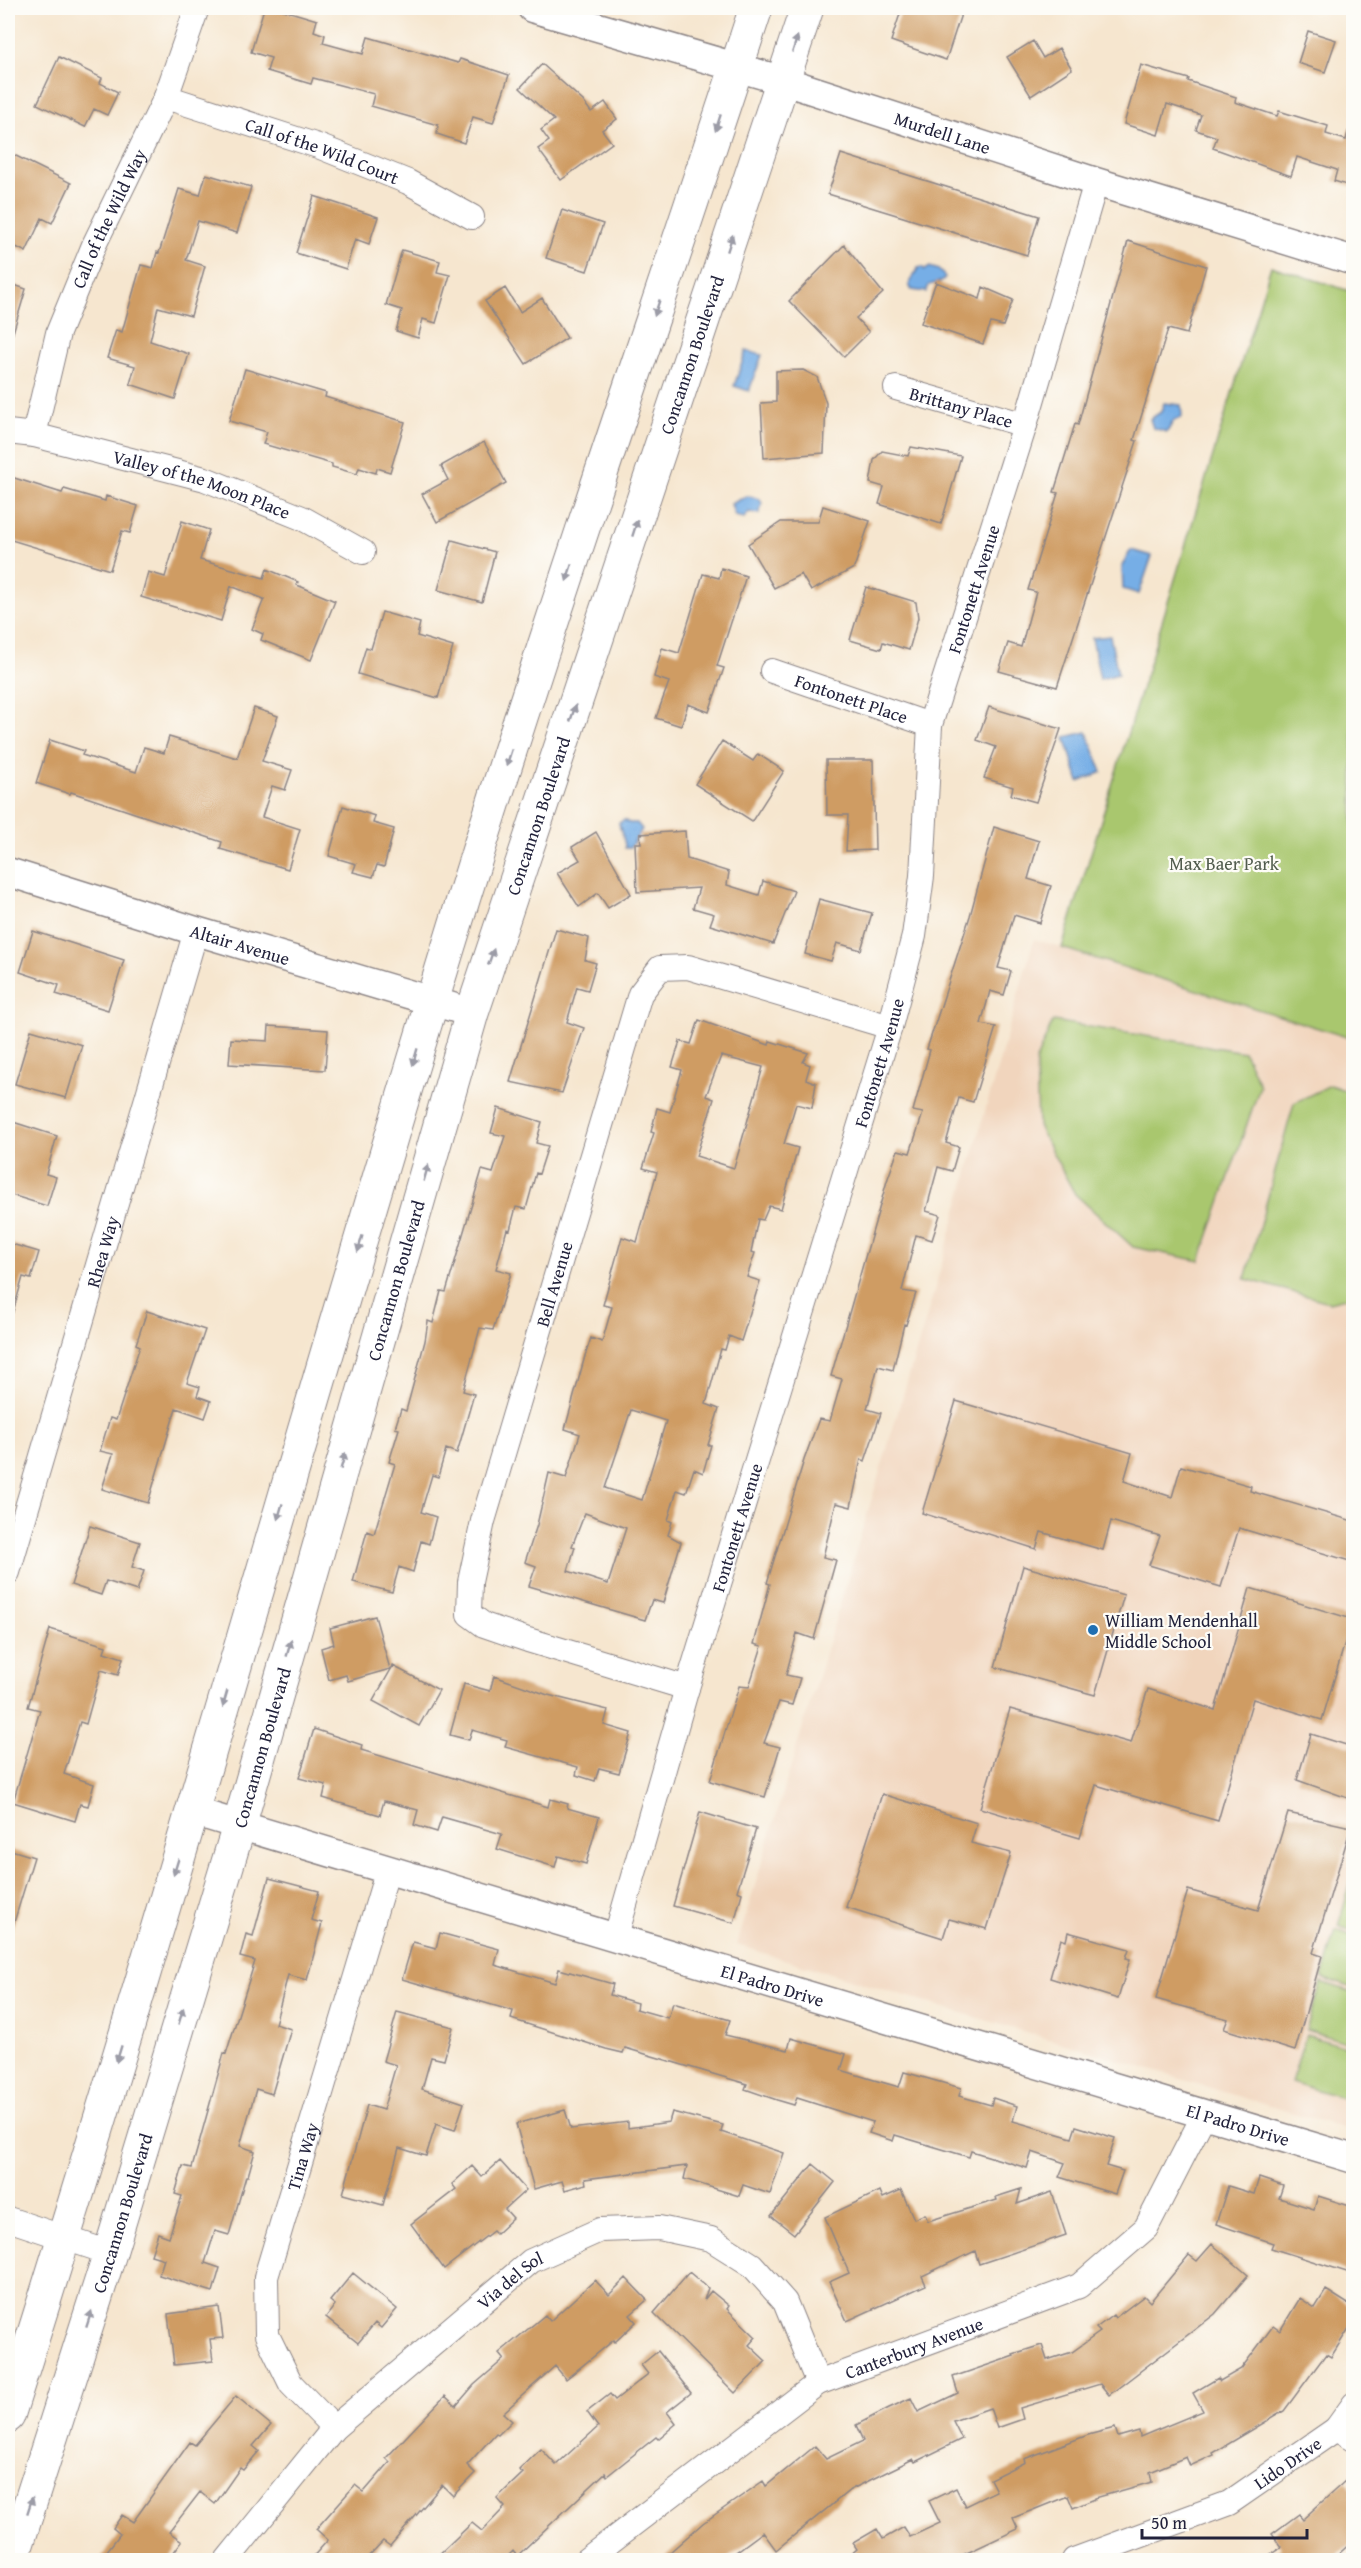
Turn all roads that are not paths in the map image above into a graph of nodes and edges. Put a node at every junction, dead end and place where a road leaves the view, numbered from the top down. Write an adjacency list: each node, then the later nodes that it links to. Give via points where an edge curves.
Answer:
1 (197, 8): 7 (street, Call of the Wild Way)
2 (532, 8): 5 (street, Murdell Lane)
3 (756, 8): 5 (main road)
4 (807, 8): 6 (main road, Concannon Boulevard, one-way to 4)
5 (736, 67): 6 (street, Murdell Lane); 20 (main road, one-way to 20)
6 (784, 81): 8 (street, Murdell Lane); 21 (main road, Concannon Boulevard, one-way to 6)
7 (166, 97): 9 (street, Call of the Wild Court, via 318,146 408,182); 14 (street, Call of the Wild Way, via 94,245 58,333)
8 (1096, 182): 10 (street, Murdell Lane); 12 (street, Fontonett Avenue)
9 (472, 217)
10 (1353, 261)
11 (896, 388): 12 (street, Brittany Place)
12 (1025, 425): 17 (street, Fontonett Avenue)
13 (8, 432): 14 (street, Valley of the Moon Place)
14 (34, 435): 15 (street, Valley of the Moon Place, via 205,479 302,518)
15 (363, 552)
16 (772, 671): 17 (street, Fontonett Place)
17 (930, 725): 22 (street, Fontonett Avenue, via 922,876 914,936)
18 (8, 872): 19 (street, Altair Avenue)
19 (196, 931): 20 (street, Altair Avenue); 23 (street, Rhea Way)
20 (431, 1001): 21 (street, Altair Avenue); 25 (main road, one-way to 25)
21 (472, 1013): 26 (main road, Concannon Boulevard, one-way to 21)
22 (890, 1027): 24 (street, Fontonett Avenue); 24 (street, Bell Avenue, via 688,968 660,968 640,994 483,1521 470,1582 468,1614 484,1625 528,1640)
23 (8, 1572)
24 (687, 1688): 28 (street, Fontonett Avenue)
25 (192, 1811): 26 (street, El Padro Drive); 32 (main road, one-way to 32)
26 (239, 1826): 27 (street, El Padro Drive); 33 (main road, Concannon Boulevard, one-way to 26)
27 (388, 1869): 28 (street, El Padro Drive); 37 (street, Tina Way, via 266,2277 267,2335 291,2384)
28 (616, 1936): 29 (street, El Padro Drive)
29 (1205, 2113): 30 (street, El Padro Drive); 34 (street, Canterbury Avenue, via 1146,2228 1079,2286)
30 (1353, 2159)
31 (8, 2219): 32 (street)
32 (64, 2239): 33 (street); 36 (main road)
33 (110, 2253): 39 (main road, Concannon Boulevard, one-way to 33)
34 (818, 2383): 37 (street, Via del Sol, via 785,2302 752,2265 711,2239 659,2228 600,2230 531,2260); 41 (street, Canterbury Avenue)
35 (1353, 2404): 38 (street, Lido Drive)
36 (8, 2416)
37 (334, 2428): 40 (street, Via del Sol)
38 (1345, 2434): 42 (street, Lido Drive, via 1229,2503)
39 (12, 2560)
40 (227, 2560)
41 (586, 2560)
42 (1074, 2560)

